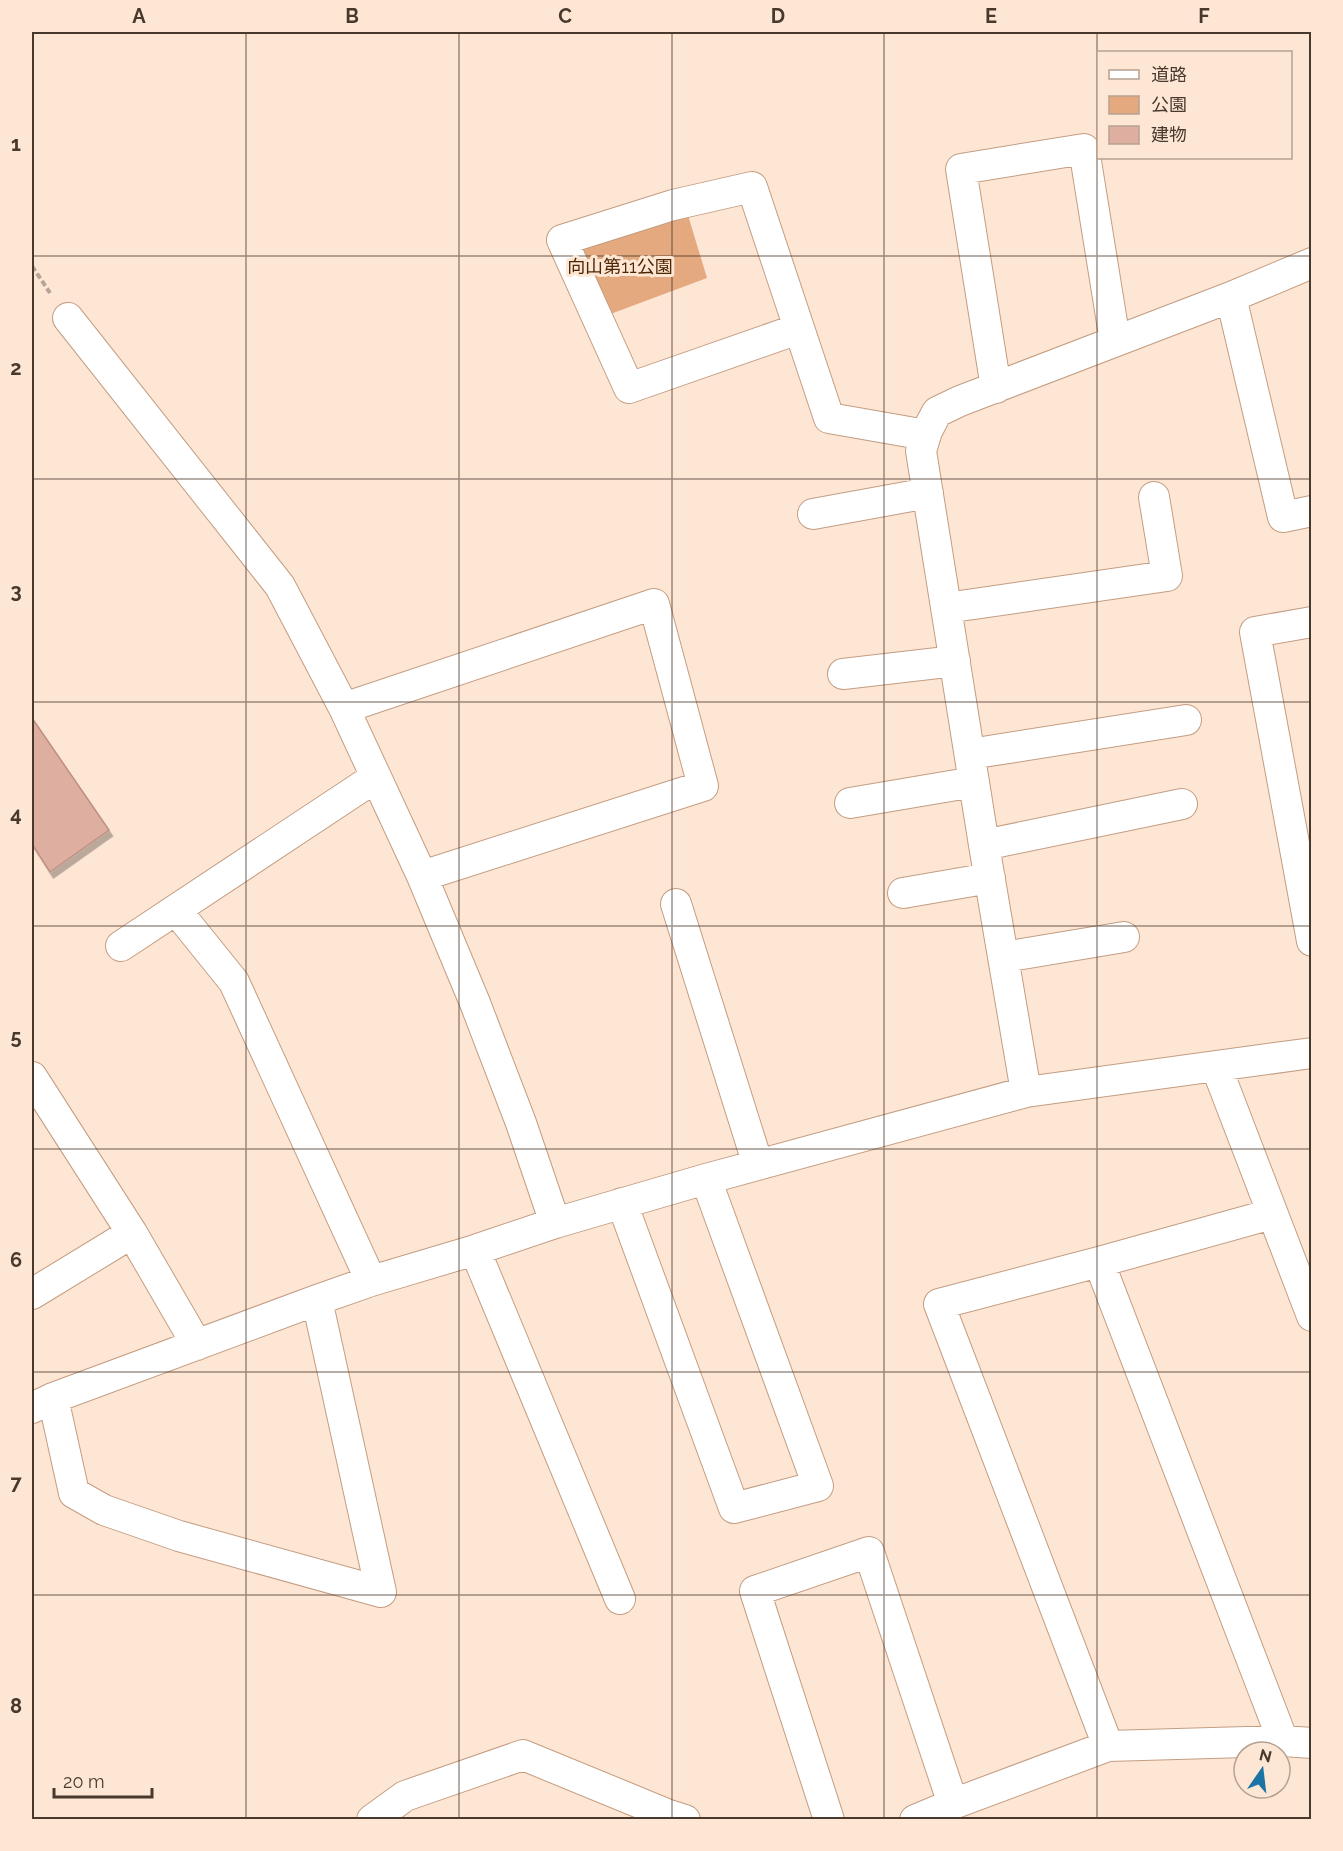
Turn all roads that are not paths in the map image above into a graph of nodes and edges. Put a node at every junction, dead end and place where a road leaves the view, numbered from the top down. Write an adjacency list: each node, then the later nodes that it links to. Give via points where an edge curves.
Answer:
1 (1311, 263): 2 (street)
2 (1231, 297): 5 (street); 10 (street, via 1283,517)
3 (68, 318): 16 (street, via 280,586)
4 (798, 329): 4 (street, via 752,187 673,205 562,240 629,388); 7 (street, via 829,418)
5 (1115, 341): 6 (street); 6 (street, via 1084,149 961,169)
6 (996, 388): 7 (street, via 937,412)
7 (926, 435): 8 (street, via 921,451)
8 (928, 494): 11 (street); 12 (street)
9 (1154, 497): 12 (street, via 1167,576)
10 (1311, 511)
11 (813, 514)
12 (946, 608): 14 (street)
13 (1311, 622): 29 (street, via 1254,632)
14 (955, 661): 15 (street); 18 (street)
15 (843, 674)
16 (344, 708): 19 (street); 23 (street, via 654,604 703,786)
17 (1186, 720): 18 (street)
18 (972, 768): 20 (street); 22 (street)
19 (376, 777): 23 (street); 27 (street)
20 (850, 803)
21 (1182, 804): 22 (street)
22 (984, 845): 24 (street)
23 (422, 876): 40 (street, via 521,1123)
24 (990, 878): 25 (street); 31 (street)
25 (903, 893)
26 (676, 904): 36 (street)
27 (176, 910): 30 (street); 44 (street, via 234,982)
28 (1124, 937): 31 (street)
29 (1311, 941)
30 (121, 946)
31 (1004, 957): 35 (street)
32 (1311, 1053): 33 (street)
33 (1216, 1066): 35 (street); 39 (street)
34 (32, 1077): 41 (street)
35 (1026, 1092): 36 (street)
36 (758, 1165): 37 (street)
37 (706, 1179): 38 (street); 38 (street, via 818,1486 734,1508)
38 (622, 1203): 40 (street)
39 (1272, 1215): 43 (street); 47 (street)
40 (555, 1223): 42 (street)
41 (132, 1233): 45 (street); 48 (street)
42 (475, 1250): 44 (street); 50 (street)
43 (1099, 1263): 51 (street); 52 (street, via 939,1304)
44 (371, 1281): 46 (street)
45 (32, 1294)
46 (317, 1300): 48 (street); 49 (street, via 381,1592 179,1536 104,1510 74,1493)
47 (1311, 1316)
48 (197, 1345): 49 (street)
49 (42, 1403)
50 (620, 1599)
51 (1297, 1742): 52 (street)
52 (1108, 1746): 53 (street)
53 (953, 1804): 56 (street, via 870,1552 755,1592); 57 (street)
54 (372, 1820): 55 (street, via 405,1797 523,1755)
55 (685, 1820)
56 (829, 1820)
57 (915, 1820)

